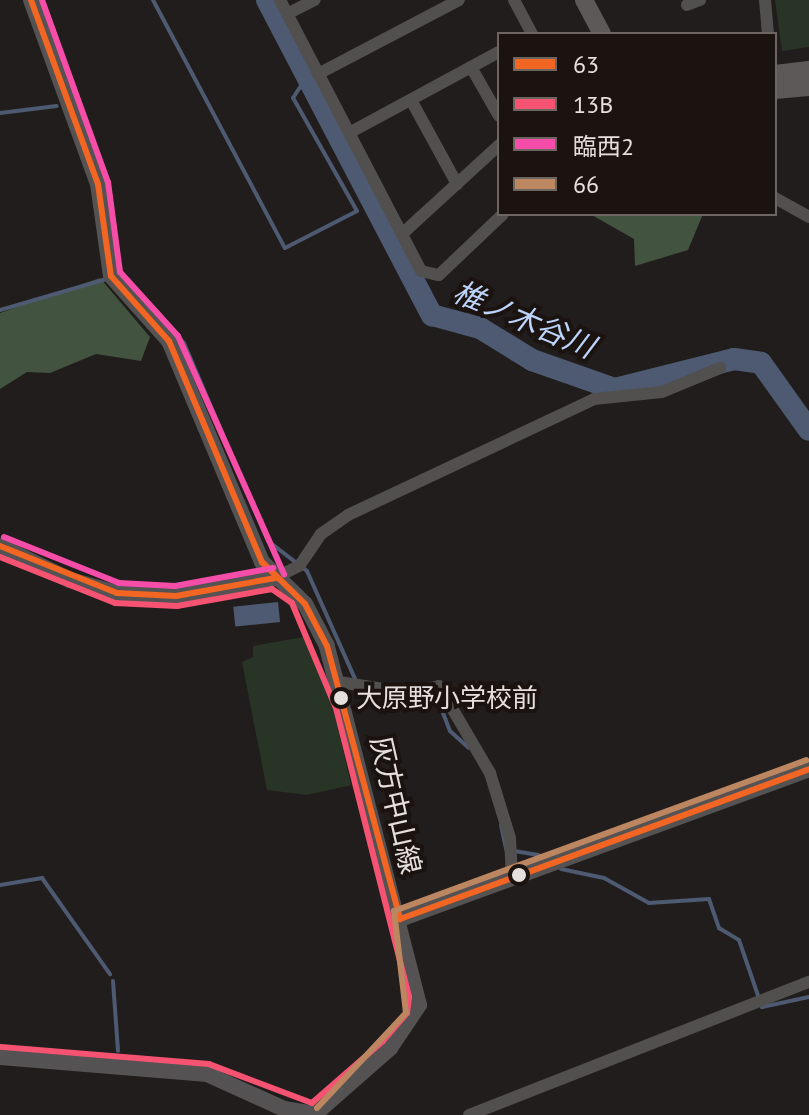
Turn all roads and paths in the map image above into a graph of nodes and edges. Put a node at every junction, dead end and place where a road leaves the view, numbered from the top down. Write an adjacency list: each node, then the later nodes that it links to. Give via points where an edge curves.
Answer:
1 (31, 0): 32 (main road, via 98,184 111,276 169,341)
2 (280, 0): 10 (street)
3 (315, 0): 10 (street)
4 (459, 0): 17 (street)
5 (514, 0): 11 (street)
6 (584, 0): 12 (main road)
7 (700, 0): 9 (street)
8 (765, 0): 13 (street)
9 (687, 5)
10 (287, 14): 17 (street)
11 (531, 32)
12 (601, 32)
13 (768, 32)
14 (497, 53): 15 (street)
15 (471, 67): 21 (street); 22 (street)
16 (809, 70): 18 (main road)
17 (318, 74): 23 (street)
18 (777, 74)
19 (809, 87): 20 (main road)
20 (777, 90)
21 (411, 100): 23 (street); 25 (street)
22 (497, 112)
23 (349, 133): 29 (street)
24 (497, 147): 25 (street)
25 (457, 184): 29 (street)
26 (777, 199): 28 (street)
27 (501, 216): 29 (street, via 439,275 421,271)
28 (809, 217)
29 (402, 234)
30 (720, 368): 32 (street, via 662,392 594,399 359,510)
31 (0, 546): 32 (main road, via 70,580 117,593 176,596)
32 (275, 578): 33 (main road, 灰方中山線, via 305,604)
33 (339, 682): 35 (street, via 409,693 439,686 490,773 510,838); 36 (main road, 灰方中山線)
34 (809, 769): 35 (main road)
35 (512, 878): 36 (main road)
36 (400, 919): 39 (main road, 灰方中山線, via 418,990 416,1017)
37 (809, 982): 40 (street, via 759,997)
38 (0, 1057): 39 (main road, via 207,1074 284,1109)
39 (323, 1114)
40 (469, 1115)

